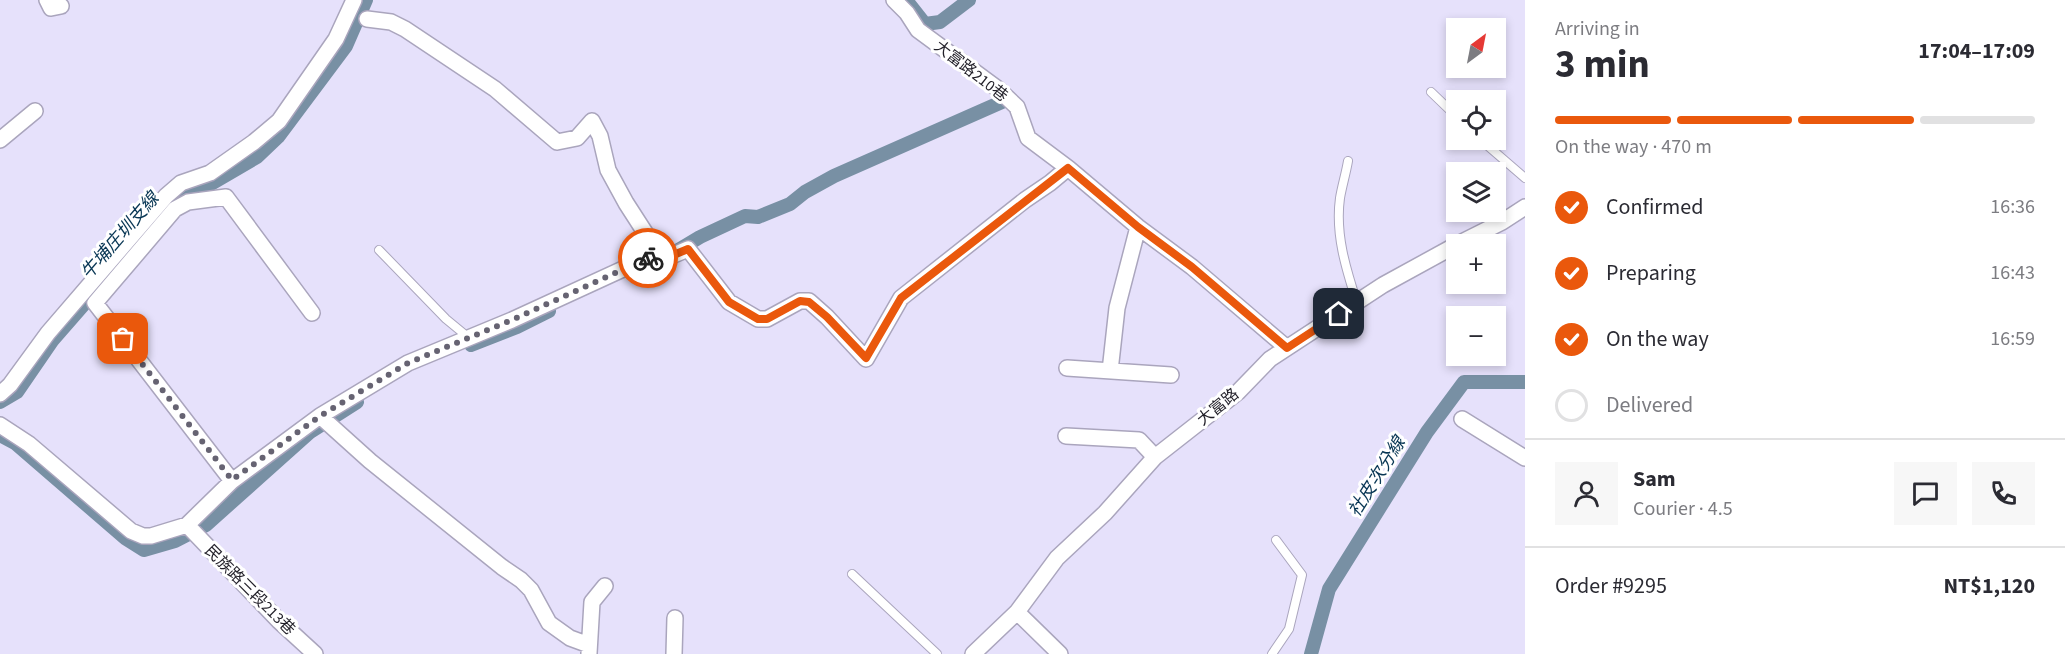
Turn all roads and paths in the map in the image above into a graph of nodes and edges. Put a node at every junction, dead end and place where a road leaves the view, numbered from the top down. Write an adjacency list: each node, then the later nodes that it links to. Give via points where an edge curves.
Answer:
1 (354, 0): 3 (street)
2 (894, 0): 10 (street, 大富路210巷, via 918,30 1017,107 1028,138)
3 (358, 17): 12 (street, via 336,39 279,120 254,142); 18 (street, via 391,22 405,29 495,89 557,142 577,138 592,121 608,170)
4 (1431, 92): 5 (lane)
5 (1446, 106)
6 (34, 111): 7 (street)
7 (0, 140)
8 (1493, 150): 11 (lane)
9 (1348, 161): 19 (lane, via 1340,199 1340,236 1344,265)
10 (1068, 168): 14 (street, 大富路210巷); 18 (street, via 901,298 866,358 809,302 800,301 767,319 758,319 729,302 688,249 664,259)
11 (1525, 178)
12 (218, 185): 20 (street); 26 (street, via 181,183 166,196); 33 (street, via 175,209 95,303)
13 (1525, 207): 15 (street, 大富路)
14 (1138, 227): 22 (street, 大富路210巷); 24 (street, via 1117,308)
15 (1479, 234)
16 (379, 250): 21 (lane)
17 (1446, 251): 19 (street, 大富路)
18 (657, 257): 21 (street, via 647,258)
19 (1357, 303): 22 (street, 大富路)
20 (312, 313)
21 (466, 339): 27 (street, via 408,363)
22 (1287, 348): 31 (street, 大富路)
23 (1067, 368): 24 (street)
24 (1110, 371): 25 (street)
25 (1172, 375)
26 (0, 394)
27 (320, 416): 33 (street); 40 (street, via 370,461 521,580 549,623)
28 (1461, 419): 32 (street)
29 (0, 425): 34 (street, via 29,444 132,531 151,536)
30 (1066, 436): 31 (street, via 1139,440)
31 (1155, 457): 38 (street, 大富路, via 1105,513 1057,558)
32 (1525, 458)
33 (232, 480): 34 (street)
34 (187, 525): 41 (street, 民族路三段213巷)
35 (1276, 540): 46 (lane, via 1302,575 1289,629)
36 (852, 574): 43 (lane)
37 (605, 586): 40 (street, via 592,602)
38 (1017, 612): 44 (street, 大富路); 45 (street)
39 (675, 618): 42 (street)
40 (589, 649)
41 (315, 654)
42 (674, 654)
43 (937, 654)
44 (973, 654)
45 (1060, 654)
46 (1272, 654)

